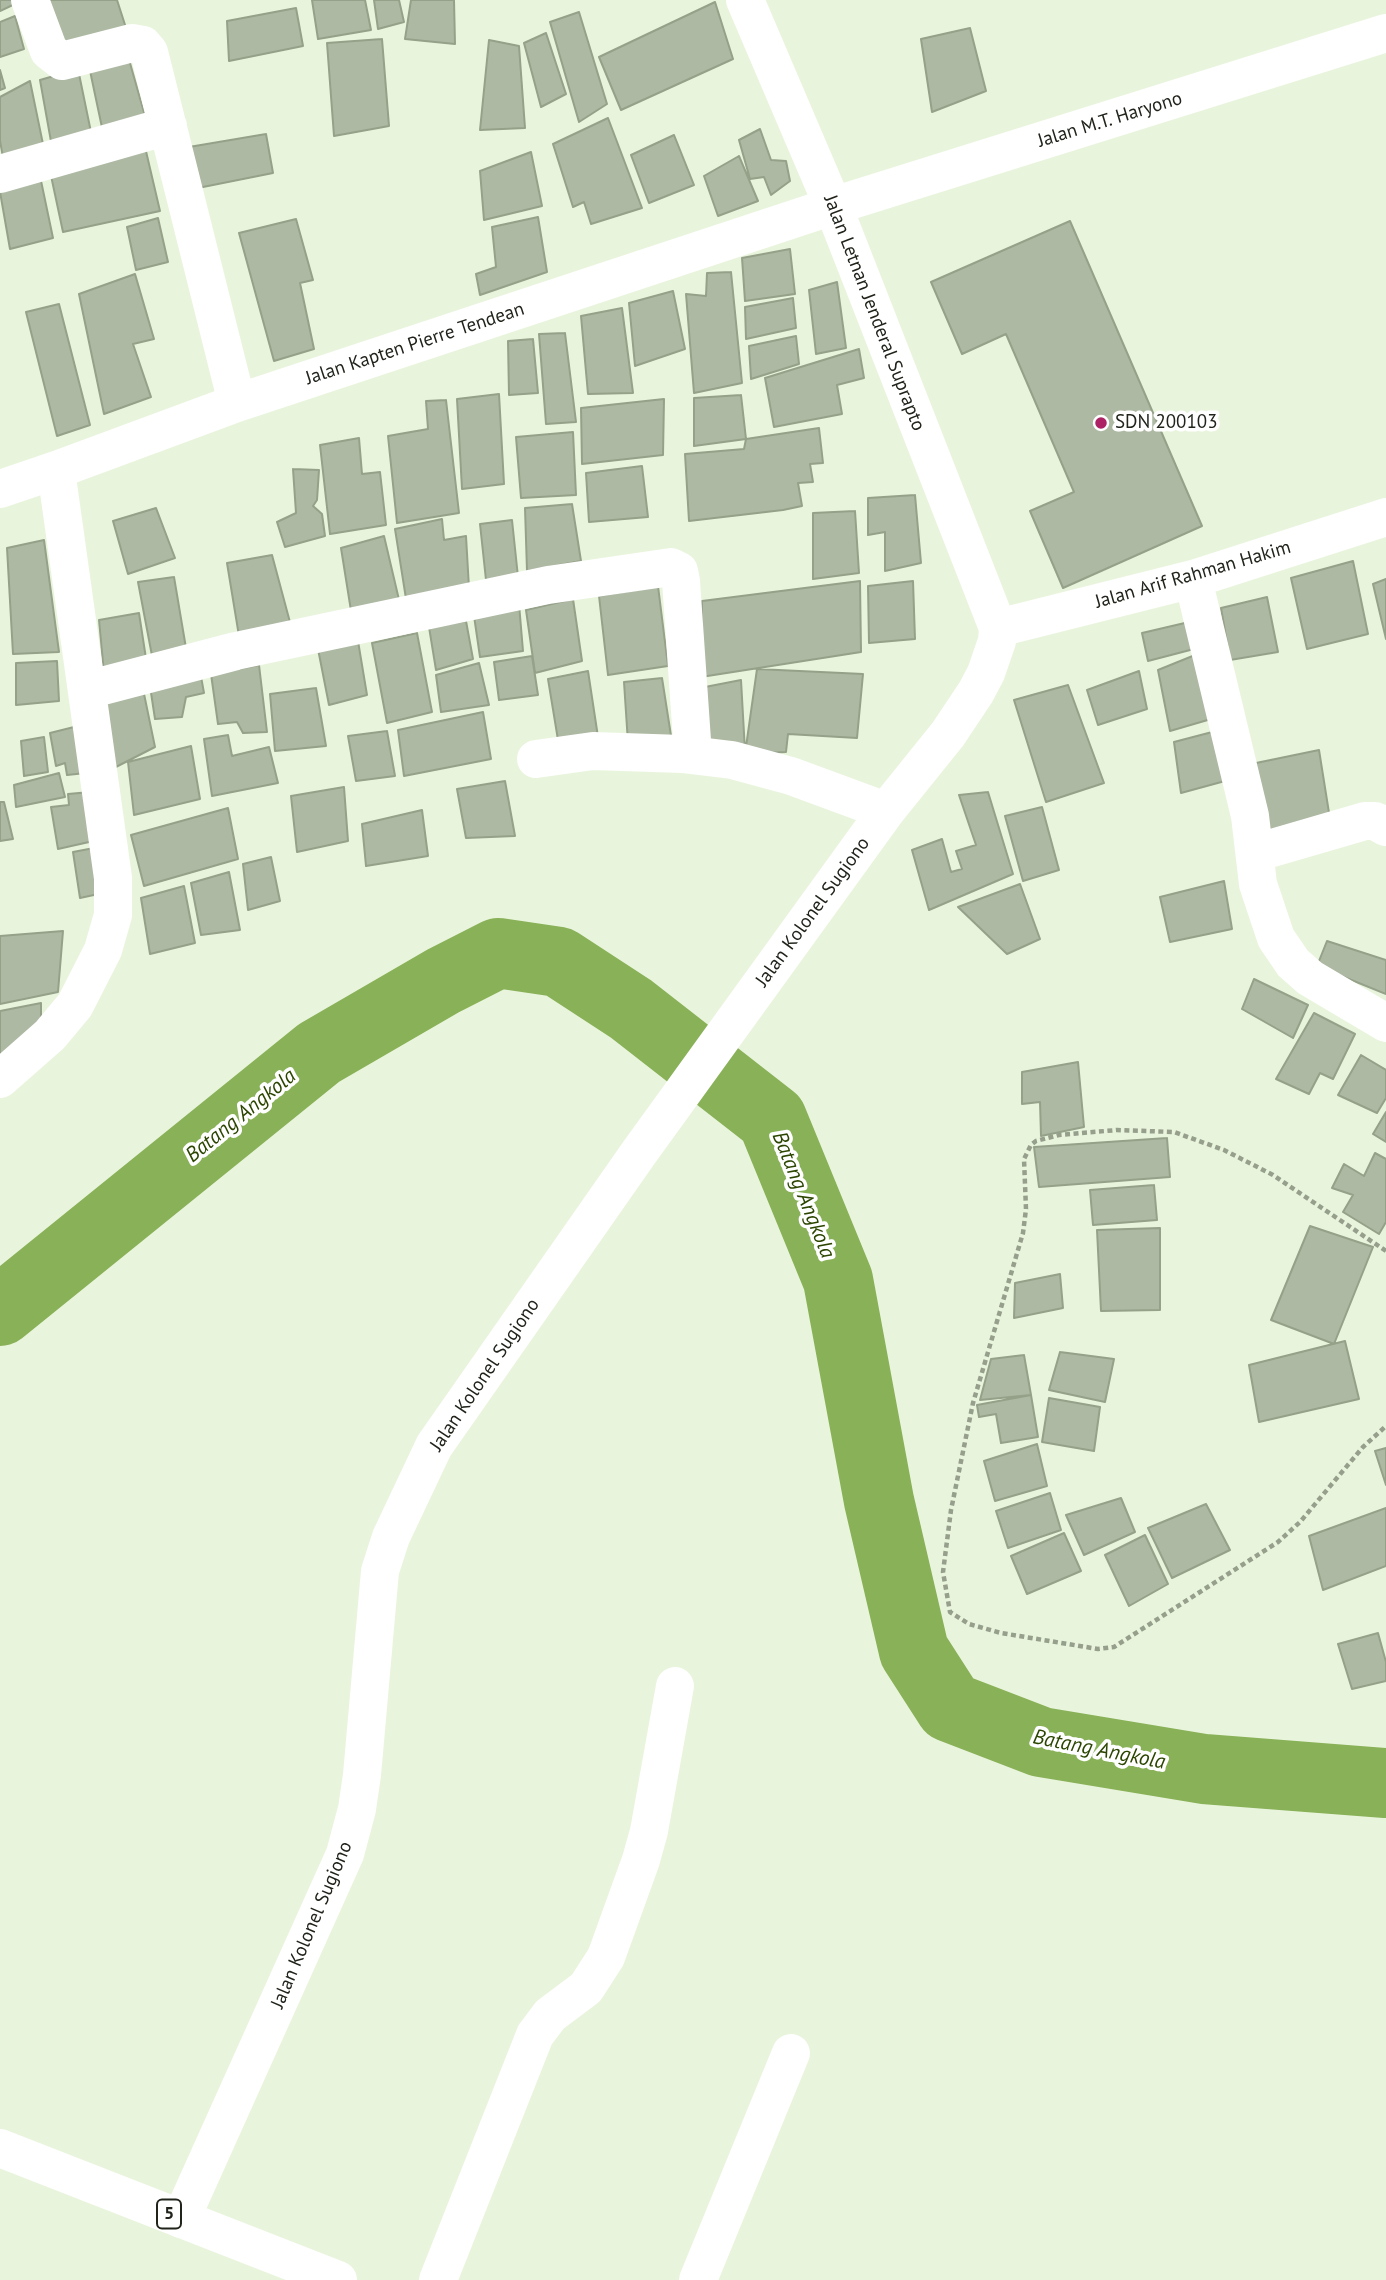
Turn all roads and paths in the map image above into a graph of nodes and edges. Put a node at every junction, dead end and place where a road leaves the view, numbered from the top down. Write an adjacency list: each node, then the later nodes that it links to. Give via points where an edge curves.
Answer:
1 (30, 0): 4 (main road, via 49,51 62,61 132,43 143,45 153,65)
2 (745, 0): 6 (main road, Jalan Letnan Jenderal Suprapto)
3 (1386, 33): 6 (main road, Jalan M.T. Haryono)
4 (167, 126): 5 (main road); 7 (main road)
5 (0, 174)
6 (833, 206): 7 (main road, Jalan Kapten Pierre Tendean); 12 (main road, Jalan Letnan Jenderal Suprapto)
7 (237, 403): 8 (main road, Jalan Kapten Pierre Tendean)
8 (56, 470): 9 (main road, Jalan Kapten Pierre Tendean); 13 (main road)
9 (0, 489)
10 (1386, 517): 11 (main road, Jalan Arif Rahman Hakim)
11 (1193, 579): 12 (main road, Jalan Arif Rahman Hakim); 18 (main road, via 1251,816)
12 (998, 628): 16 (main road, Jalan Kolonel Sugiono, via 993,657 976,692)
13 (87, 690): 14 (main road, via 236,651 548,585 671,567 680,574); 20 (main road, via 113,878 110,931 75,1005 50,1035)
14 (693, 755): 15 (main road, via 593,751); 16 (main road, via 791,776)
15 (536, 759)
16 (886, 811): 26 (main road, Jalan Kolonel Sugiono, via 434,1446 391,1536 380,1571 362,1775 345,1854)
17 (1386, 827): 18 (main road, via 1365,821)
18 (1255, 853): 19 (main road, via 1264,909 1293,963)
19 (1386, 1023)
20 (0, 1079)
21 (1386, 1251): 22 (path, via 1273,1175 1174,1132 1117,1130 1036,1140 1025,1154 1023,1233 973,1403 951,1510 943,1572 950,1612 969,1625 1001,1633 1098,1649 1114,1647 1278,1542)
22 (1386, 1426)
23 (676, 1686): 28 (main road, via 649,1831 606,1957 586,1988 550,2015 535,2035)
24 (791, 2053): 29 (main road)
25 (0, 2148): 26 (main road, 5)
26 (181, 2219): 27 (main road, 5)
27 (338, 2280)
28 (438, 2280)
29 (698, 2280)

